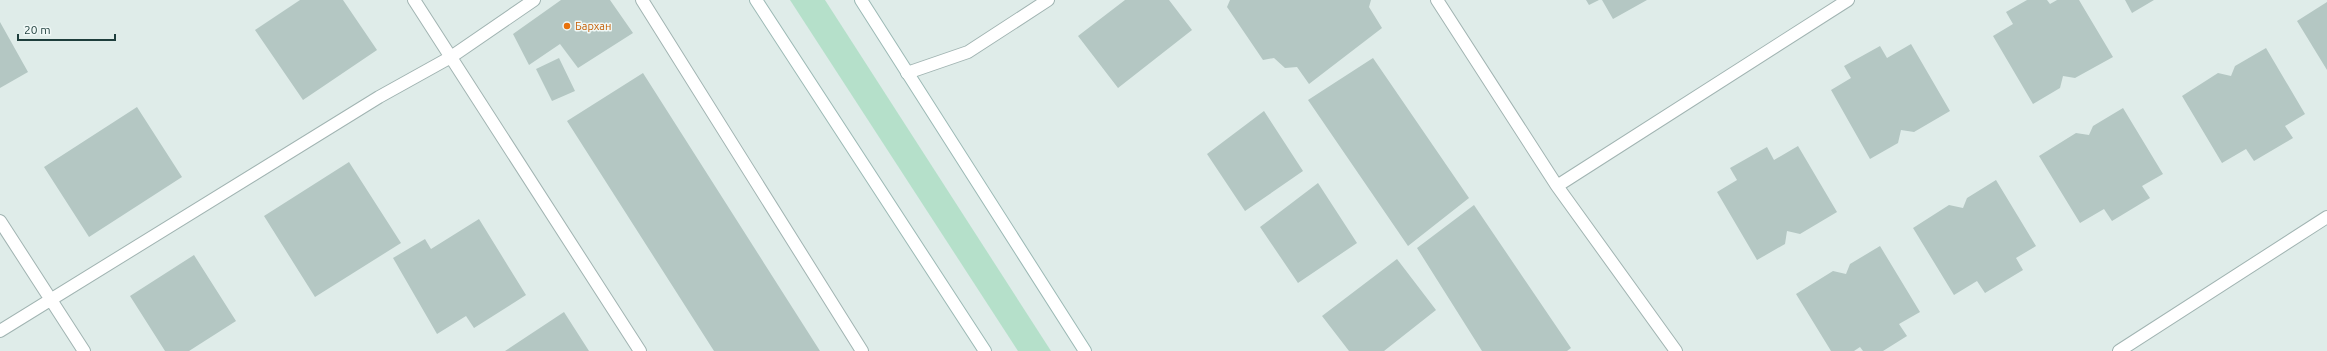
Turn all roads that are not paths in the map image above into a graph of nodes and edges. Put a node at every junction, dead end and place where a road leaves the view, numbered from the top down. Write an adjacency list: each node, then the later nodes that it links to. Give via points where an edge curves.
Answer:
1 (414, 0): 9 (street)
2 (534, 0): 9 (street)
3 (642, 0): 18 (street)
4 (756, 0): 19 (street)
5 (860, 0): 10 (street)
6 (1048, 0): 10 (street, via 968,52)
7 (1437, 0): 11 (street)
8 (1848, 0): 11 (street)
9 (451, 57): 14 (street, via 379,97); 17 (street)
10 (907, 73): 20 (street)
11 (1557, 186): 21 (street)
12 (2327, 217): 22 (street)
13 (0, 221): 14 (street)
14 (50, 298): 15 (street); 16 (street)
15 (0, 330)
16 (84, 351)
17 (640, 351)
18 (862, 351)
19 (985, 351)
20 (1084, 351)
21 (1676, 351)
22 (2119, 351)

